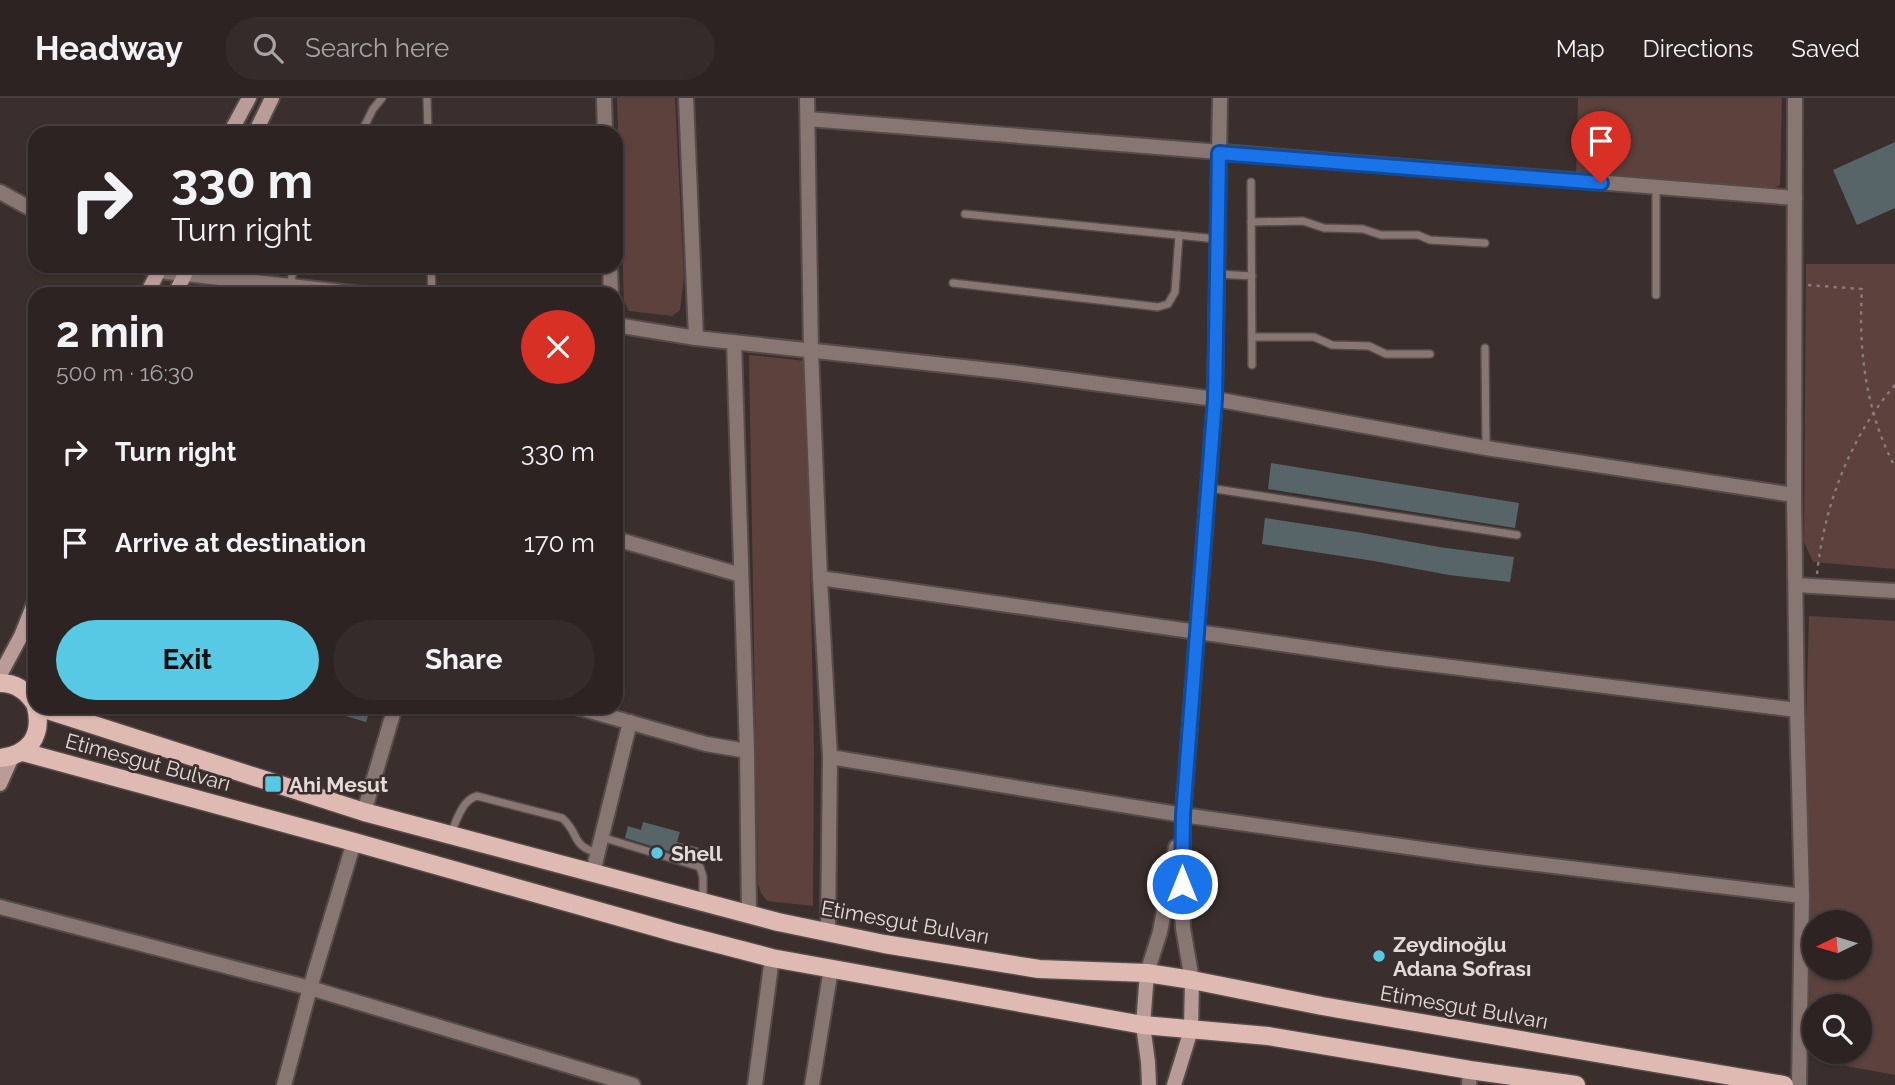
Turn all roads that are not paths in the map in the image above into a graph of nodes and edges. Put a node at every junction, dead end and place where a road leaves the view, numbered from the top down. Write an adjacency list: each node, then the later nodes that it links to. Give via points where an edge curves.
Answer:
1 (248, 98): 11 (main road)
2 (272, 98): 12 (main road)
3 (382, 98): 13 (lane)
4 (427, 98): 14 (lane)
5 (604, 98): 15 (street)
6 (686, 98): 36 (street)
7 (807, 98): 10 (street)
8 (1220, 98): 16 (street)
9 (1795, 98): 20 (street)
10 (808, 119): 16 (street); 39 (street)
11 (234, 126)
12 (258, 126)
13 (364, 126)
14 (428, 126)
15 (605, 126)
16 (1219, 153): 18 (street); 25 (street)
17 (1251, 182): 23 (lane)
18 (1656, 187): 20 (street); 33 (lane)
19 (0, 192): 21 (street)
20 (1795, 198): 45 (street)
21 (28, 207)
22 (965, 215): 24 (lane)
23 (1251, 222): 26 (lane, via 1303,221 1381,235); 30 (lane)
24 (1179, 235): 25 (lane); 31 (lane, via 1175,292 1164,306)
25 (1217, 239): 29 (street)
26 (1485, 243)
27 (205, 273): 32 (street)
28 (293, 273): 32 (lane)
29 (1217, 274): 30 (lane); 42 (street)
30 (1252, 276): 35 (lane)
31 (953, 283)
32 (290, 287)
33 (1656, 295)
34 (623, 326): 36 (street)
35 (1252, 337): 40 (lane, via 1314,337 1332,345 1368,346 1386,354); 41 (lane)
36 (696, 338): 37 (street)
37 (734, 342): 39 (street); 48 (street)
38 (1485, 348): 43 (lane)
39 (811, 351): 42 (street); 49 (street)
40 (1430, 354)
41 (1252, 365)
42 (1215, 399): 43 (street); 44 (street)
43 (1486, 448): 45 (street)
44 (1208, 488): 46 (lane); 53 (street)
45 (1794, 495): 50 (street)
46 (1517, 536)
47 (623, 541): 48 (street)
48 (741, 575): 63 (street)
49 (820, 578): 53 (street); 65 (street)
50 (1796, 585): 51 (street); 57 (street)
51 (1895, 590)
52 (28, 618): 54 (main road)
53 (1197, 633): 57 (street); 68 (street)
54 (0, 676)
55 (0, 683): 56 (main road, Etimesgut Bulvarı)
56 (28, 694)
57 (1797, 710): 74 (street)
58 (38, 714): 64 (main road, via 32,743)
59 (79, 714): 67 (main road, Etimesgut Bulvarı)
60 (393, 714): 67 (street)
61 (601, 714): 62 (street)
62 (630, 722): 63 (street); 70 (street)
63 (747, 751): 77 (street)
64 (11, 756): 66 (main road); 71 (main road, Etimesgut Bulvarı)
65 (830, 757): 68 (street); 78 (street)
66 (0, 785)
67 (364, 812): 69 (main road, Etimesgut Bulvarı)
68 (1183, 815): 74 (street); 81 (street, via 1160,932); 82 (street, via 1183,928)
69 (450, 835): 72 (lane, via 465,802 477,796 562,818 579,844); 73 (main road, Etimesgut Bulvarı)
70 (601, 837): 72 (street); 75 (lane, via 700,867)
71 (354, 842): 79 (main road, Etimesgut Bulvarı); 83 (street)
72 (597, 853): 73 (street)
73 (593, 872): 75 (main road, Etimesgut Bulvarı)
74 (1802, 896): 95 (street)
75 (702, 903): 77 (main road, Etimesgut Bulvarı)
76 (0, 907): 83 (street)
77 (749, 915): 78 (main road, Etimesgut Bulvarı)
78 (828, 931): 81 (main road, Etimesgut Bulvarı, via 1039,969)
79 (772, 958): 80 (main road, Etimesgut Bulvarı); 89 (street)
80 (831, 968): 84 (main road, Etimesgut Bulvarı); 90 (street)
81 (1147, 973): 82 (main road, Etimesgut Bulvarı); 84 (main road)
82 (1192, 980): 85 (main road); 94 (main road, Etimesgut Bulvarı)
83 (310, 988): 87 (street); 88 (street)
84 (1143, 1025): 85 (main road, Etimesgut Bulvarı); 91 (main road)
85 (1191, 1030): 86 (main road, Etimesgut Bulvarı, via 1268,1036); 92 (main road)
86 (1470, 1078): 93 (main road, Etimesgut Bulvarı)
87 (284, 1085)
88 (632, 1085)
89 (755, 1085)
90 (812, 1085)
91 (1149, 1085)
92 (1174, 1085)
93 (1576, 1085)
94 (1784, 1085)
95 (1800, 1085)

